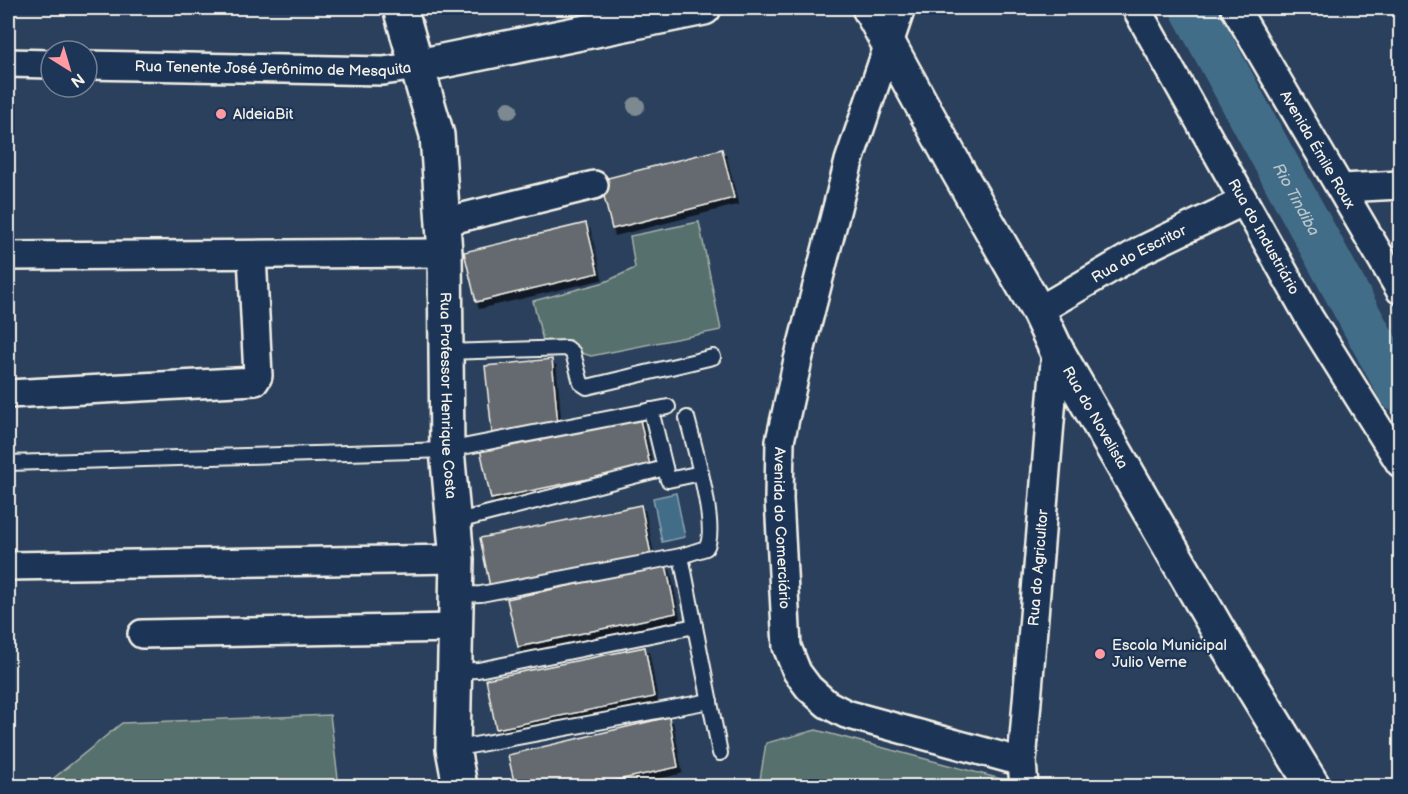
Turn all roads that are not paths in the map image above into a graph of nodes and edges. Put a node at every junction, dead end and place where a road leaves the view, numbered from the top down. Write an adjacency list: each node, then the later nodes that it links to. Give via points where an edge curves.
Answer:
1 (400, 8): 11 (street, Rua Professor Henrique Costa)
2 (705, 8): 11 (street, Rua Tenente José Jerônimo de Mesquita)
3 (869, 8): 7 (street)
4 (901, 8): 7 (street, Avenida do Comerciário)
5 (1136, 8): 15 (street, Rua do Industriário)
6 (1235, 8): 14 (street, Avenida Émile Roux)
7 (888, 42): 20 (street, Rua do Novelista); 45 (street, Avenida do Comerciário, via 849,161 780,441 787,647 797,672 827,704 846,714)
8 (8, 63): 9 (street)
9 (39, 64)
10 (99, 65): 11 (street, Rua Tenente José Jerônimo de Mesquita, via 383,71)
11 (418, 66): 16 (street, Rua Professor Henrique Costa, via 437,135)
12 (594, 185): 16 (street)
13 (1401, 185): 14 (street)
14 (1342, 188): 19 (street, Avenida Émile Roux)
15 (1242, 202): 20 (street, Rua do Escritor, via 1142,250); 30 (street, Rua do Industriário)
16 (444, 238): 17 (street); 22 (street, Rua Professor Henrique Costa)
17 (252, 255): 18 (street); 24 (street, via 258,376 255,381)
18 (8, 256)
19 (1401, 290)
20 (1038, 311): 21 (street, Rua do Novelista)
21 (1056, 349): 45 (street, Rua do Agricultor); 47 (street, Rua do Novelista)
22 (446, 352): 23 (lane, via 567,348 573,353 581,383 587,387); 28 (street, Rua Professor Henrique Costa)
23 (713, 357)
24 (8, 394)
25 (668, 407): 26 (lane)
26 (651, 410): 28 (lane); 31 (lane)
27 (687, 418): 32 (lane)
28 (447, 450): 29 (lane); 33 (street, Rua Professor Henrique Costa)
29 (8, 463)
30 (1401, 463)
31 (665, 468): 32 (lane, via 668,480); 33 (lane)
32 (701, 473): 34 (lane, via 710,543)
33 (454, 522): 35 (street, Rua Professor Henrique Costa)
34 (681, 556): 37 (lane, via 481,594); 38 (lane)
35 (457, 559): 36 (street); 37 (street, Rua Professor Henrique Costa)
36 (8, 566)
37 (457, 595): 39 (street, Rua Professor Henrique Costa)
38 (695, 626): 41 (lane, via 478,670); 42 (lane)
39 (455, 628): 40 (street); 41 (street, Rua Professor Henrique Costa)
40 (142, 634)
41 (454, 671): 43 (street, Rua Professor Henrique Costa)
42 (710, 700): 43 (lane); 44 (lane)
43 (453, 748): 46 (street, Rua Professor Henrique Costa)
44 (720, 753)
45 (1023, 774)
46 (460, 786)
47 (1313, 786)

